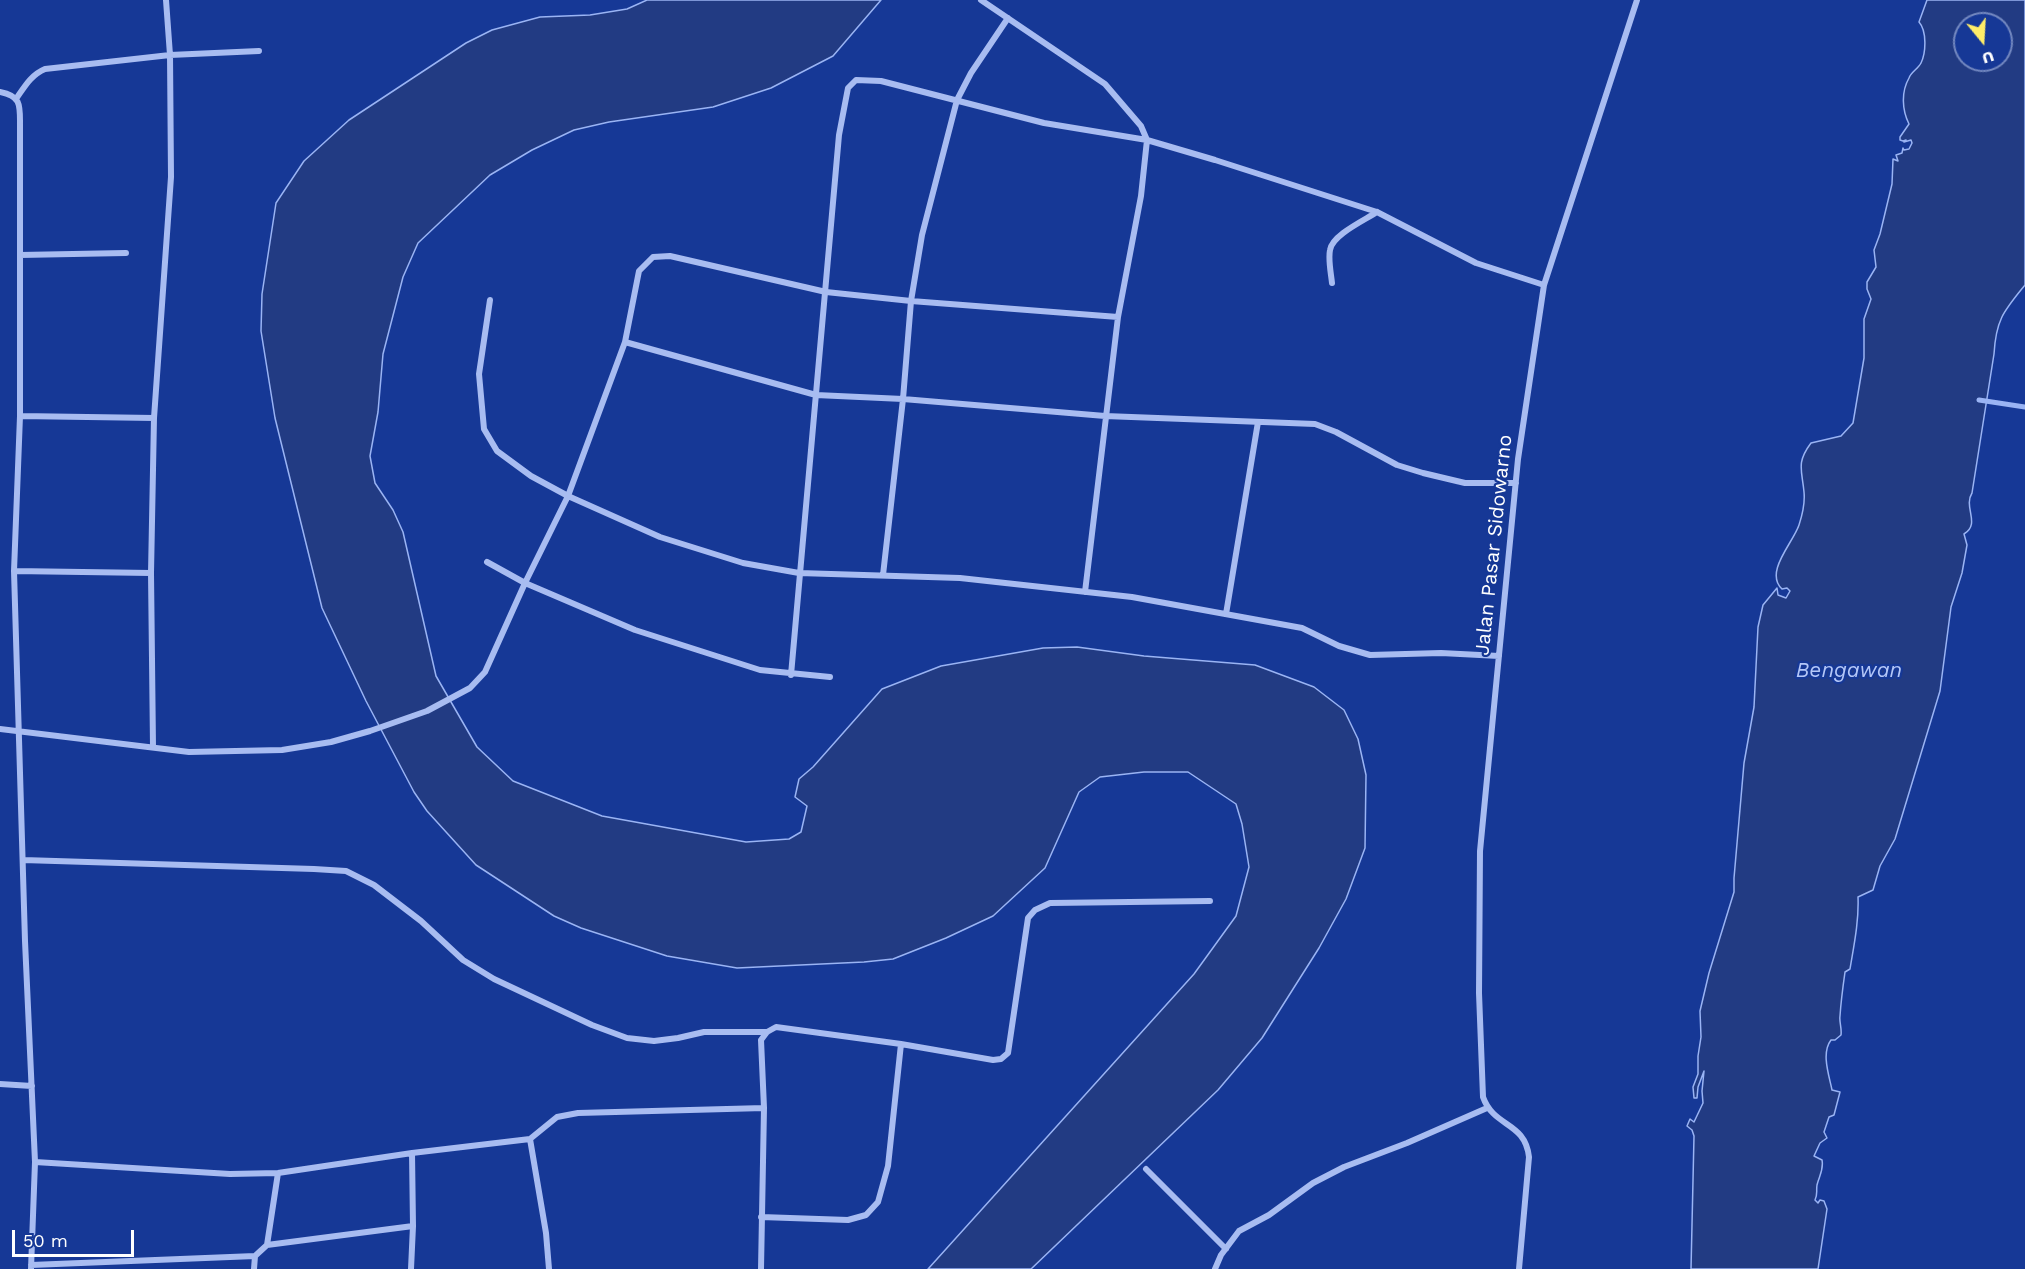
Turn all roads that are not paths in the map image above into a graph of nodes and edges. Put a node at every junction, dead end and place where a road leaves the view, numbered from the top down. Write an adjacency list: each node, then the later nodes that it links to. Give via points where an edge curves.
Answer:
1 (166, 0): 6 (street)
2 (981, 0): 4 (street)
3 (1637, 0): 15 (street, Jalan Pasar Sidowarno)
4 (1008, 18): 9 (street); 10 (street, via 1105,84 1141,126)
5 (259, 51): 6 (street)
6 (170, 55): 8 (street, via 45,69 30,79); 25 (street, via 171,177)
7 (0, 92): 8 (street)
8 (16, 99): 13 (street, via 20,106)
9 (957, 100): 10 (street, via 1044,123); 16 (street, via 881,81 856,80 848,88 839,135); 18 (street, via 922,236)
10 (1147, 140): 11 (street); 19 (street, via 1141,196)
11 (1377, 213): 14 (street, via 1332,243); 15 (street, via 1476,263)
12 (126, 253): 13 (street)
13 (20, 255): 23 (street)
14 (1332, 283)
15 (1544, 285): 27 (street, Jalan Pasar Sidowarno)
16 (826, 292): 18 (street); 20 (street, via 670,256 653,257 639,271); 21 (street)
17 (490, 300): 28 (street, via 479,374 484,429 497,451)
18 (911, 301): 19 (street); 22 (street)
19 (1118, 317): 24 (street)
20 (625, 342): 21 (street); 28 (street)
21 (816, 394): 22 (street); 32 (street)
22 (903, 399): 24 (street); 33 (street)
23 (20, 416): 25 (street); 30 (street)
24 (1105, 416): 26 (street); 35 (street)
25 (154, 418): 31 (street)
26 (1258, 422): 27 (street, via 1315,424 1397,465 1433,476 1465,483); 36 (street)
27 (1516, 483): 37 (street, Jalan Pasar Sidowarno)
28 (568, 496): 32 (street, via 660,537 743,562); 34 (street)
29 (486, 562): 34 (street)
30 (14, 571): 31 (street); 41 (street)
31 (151, 573): 42 (street)
32 (799, 573): 33 (street); 38 (street)
33 (883, 575): 35 (street, via 960,578)
34 (525, 583): 38 (street, via 635,630 760,670); 42 (street, via 485,672 470,688 427,711 331,742 282,750 189,752)
35 (1085, 592): 36 (street)
36 (1226, 614): 37 (street, via 1302,628 1339,646 1370,655 1441,652)
37 (1499, 656): 50 (street, Jalan Pasar Sidowarno, via 1480,851 1481,1085)
38 (791, 675): 39 (street)
39 (830, 677)
40 (0, 729): 41 (street)
41 (20, 730): 42 (street); 43 (street)
42 (153, 747)
43 (23, 860): 45 (street, via 346,871 374,885 422,921 463,960 494,979 592,1025 627,1038 654,1041 704,1032); 48 (street)
44 (1210, 901): 46 (street, via 1050,903 1028,918 1008,1053 1002,1059)
45 (767, 1032): 46 (street, via 776,1027); 49 (street, via 761,1040)
46 (901, 1044): 56 (street, via 888,1166 878,1202 866,1215 848,1220)
47 (0, 1084): 48 (street)
48 (32, 1086): 53 (street)
49 (764, 1108): 51 (street, via 578,1113 557,1117); 56 (street)
50 (1487, 1108): 59 (street, via 1313,1183 1239,1232); 67 (street, via 1517,1130 1528,1149)
51 (530, 1139): 52 (street); 64 (street)
52 (412, 1153): 55 (street); 57 (street)
53 (35, 1162): 55 (street, via 230,1174); 61 (street)
54 (1146, 1169): 59 (street)
55 (278, 1173): 58 (street)
56 (761, 1217): 65 (street)
57 (413, 1226): 58 (street); 63 (street)
58 (267, 1245): 60 (street)
59 (1226, 1249): 66 (street)
60 (255, 1256): 61 (street); 62 (street)
61 (31, 1267)
62 (254, 1269)
63 (411, 1269)
64 (549, 1269)
65 (761, 1269)
66 (1215, 1269)
67 (1519, 1269)

